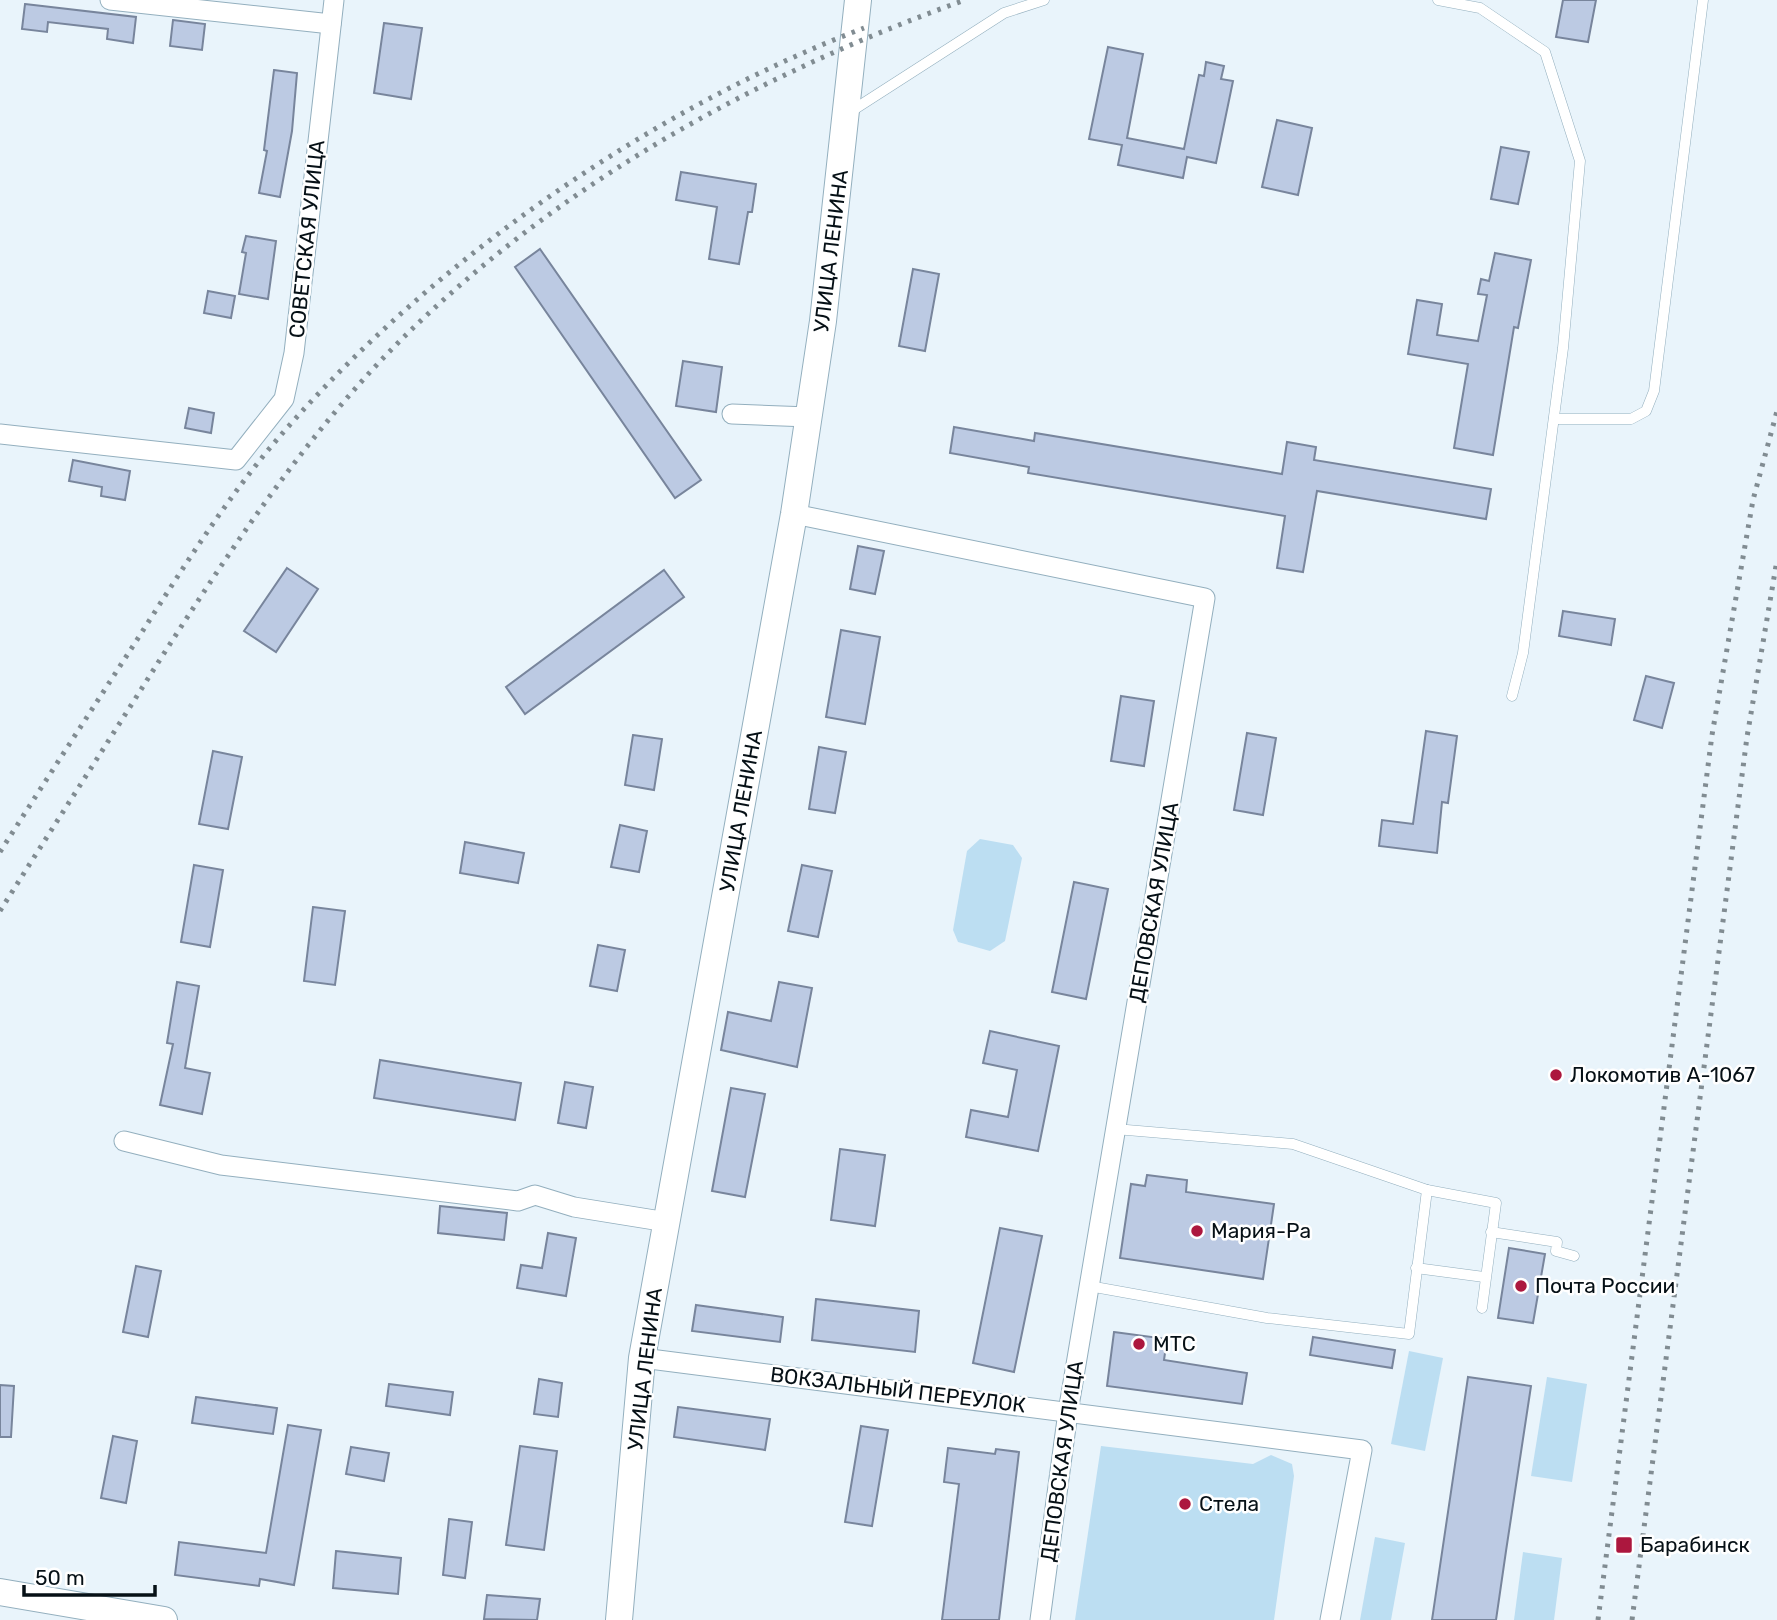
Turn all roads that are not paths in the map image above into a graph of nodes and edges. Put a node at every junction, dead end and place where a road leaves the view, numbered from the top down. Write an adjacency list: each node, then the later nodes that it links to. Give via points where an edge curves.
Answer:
1 (110, 0): 7 (street)
2 (334, 0): 7 (street, СОВЕТСКАЯ УЛИЦА)
3 (858, 0): 8 (main road, УЛИЦА ЛЕНИНА)
4 (1044, 0): 8 (lane, via 1004,13)
5 (1438, 0): 11 (lane, via 1480,8 1545,52 1580,161)
6 (1703, 0): 11 (lane, via 1654,391 1646,411 1631,419)
7 (331, 24): 12 (street, СОВЕТСКАЯ УЛИЦА, via 294,354 284,399 236,460)
8 (846, 114): 10 (main road, УЛИЦА ЛЕНИНА)
9 (732, 414): 10 (street)
10 (809, 417): 13 (main road, УЛИЦА ЛЕНИНА)
11 (1553, 419): 14 (lane, via 1523,653)
12 (0, 434)
13 (794, 514): 15 (street, ДЕПОВСКАЯ УЛИЦА, via 1205,598); 18 (main road, УЛИЦА ЛЕНИНА)
14 (1512, 696)
15 (1115, 1129): 17 (lane, via 1293,1144); 23 (street, ДЕПОВСКАЯ УЛИЦА)
16 (124, 1141): 18 (street, via 221,1166 518,1201 535,1195 574,1207)
17 (1427, 1190): 19 (lane, via 1496,1203); 21 (lane)
18 (667, 1222): 25 (main road, УЛИЦА ЛЕНИНА)
19 (1491, 1232): 20 (lane, via 1557,1242 1556,1251); 22 (lane)
20 (1574, 1256)
21 (1416, 1268): 22 (lane); 23 (lane, via 1409,1334 1267,1318)
22 (1484, 1277): 24 (lane)
23 (1089, 1286): 26 (street, ДЕПОВСКАЯ УЛИЦА)
24 (1482, 1308)
25 (642, 1358): 26 (street, ВОКЗАЛЬНЫЙ ПЕРЕУЛОК); 29 (main road, УЛИЦА ЛЕНИНА)
26 (1068, 1412): 30 (street, ДЕПОВСКАЯ УЛИЦА); 31 (street, ВОКЗАЛЬНЫЙ ПЕРЕУЛОК, via 1362,1450)
27 (0, 1592): 28 (main road)
28 (164, 1620)
29 (619, 1620)
30 (1040, 1620)
31 (1329, 1620)

